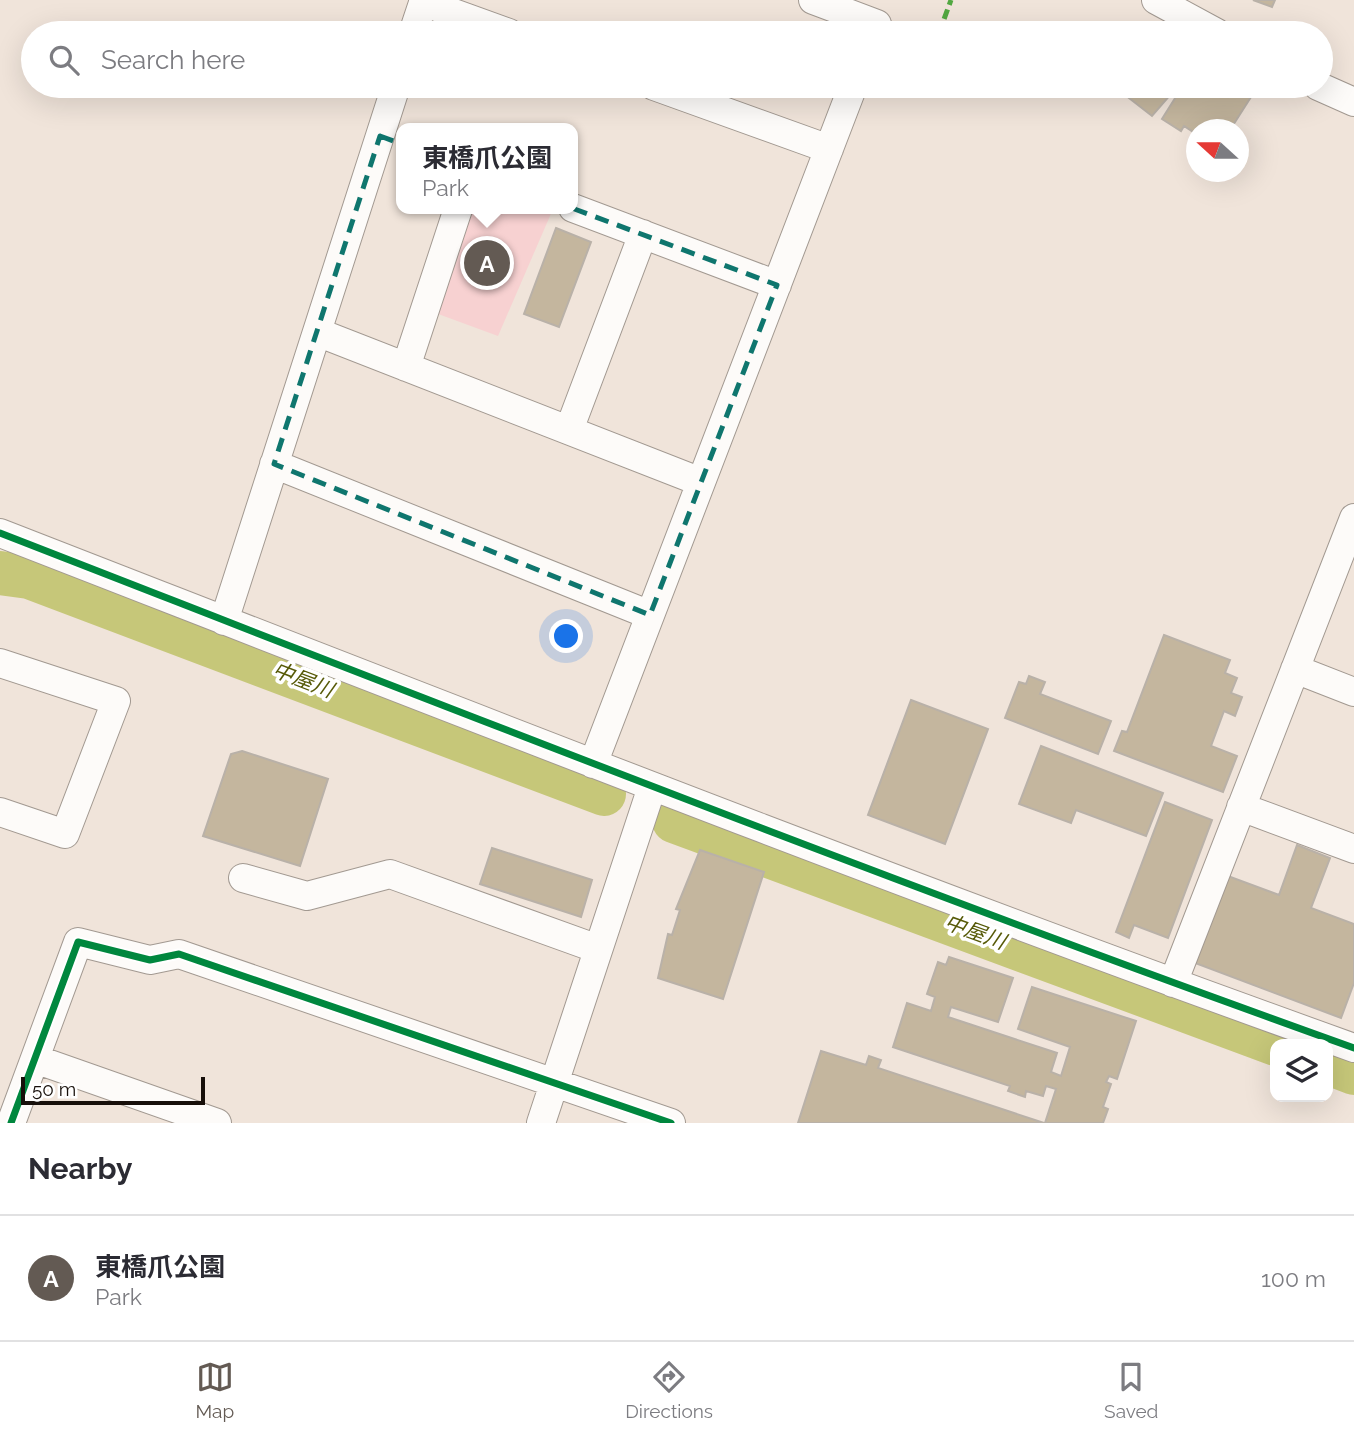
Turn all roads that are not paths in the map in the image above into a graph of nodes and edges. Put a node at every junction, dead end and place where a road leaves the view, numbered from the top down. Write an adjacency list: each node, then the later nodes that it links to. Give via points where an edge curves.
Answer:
1 (813, 0): 6 (street)
2 (1156, 0): 7 (street)
3 (423, 1): 4 (street); 5 (street)
4 (417, 21)
5 (477, 21)
6 (869, 21)
7 (1195, 21)
8 (1333, 93): 12 (street)
9 (395, 98): 13 (street)
10 (687, 98): 14 (street)
11 (848, 98): 14 (street)
12 (1354, 102)
13 (391, 140): 19 (street)
14 (829, 149): 18 (street)
15 (578, 210): 17 (street)
16 (456, 214): 20 (street)
17 (643, 234): 18 (street); 21 (street)
18 (777, 285): 23 (street)
19 (317, 332): 20 (street); 22 (street)
20 (406, 367): 21 (street)
21 (569, 430): 23 (street)
22 (274, 464): 26 (street); 27 (street)
23 (701, 482): 26 (street)
24 (1354, 518): 29 (street)
25 (0, 533): 27 (street)
26 (650, 615): 31 (street)
27 (224, 621): 31 (street)
28 (0, 663): 34 (street, via 116,701 65,834)
29 (1295, 670): 30 (street); 33 (street)
30 (1354, 692)
31 (593, 764): 32 (street)
32 (652, 787): 37 (street); 38 (street)
33 (1241, 807): 35 (street); 38 (street)
34 (0, 812)
35 (1354, 849)
36 (243, 878): 37 (street, via 307,896 390,874)
37 (598, 949): 41 (street)
38 (1173, 983): 39 (street)
39 (1354, 1048)
40 (34, 1059): 41 (street, via 78,942 150,960 179,954); 42 (street); 43 (street)
41 (554, 1085): 44 (street); 45 (street)
42 (11, 1123)
43 (217, 1123)
44 (541, 1123)
45 (671, 1123)

